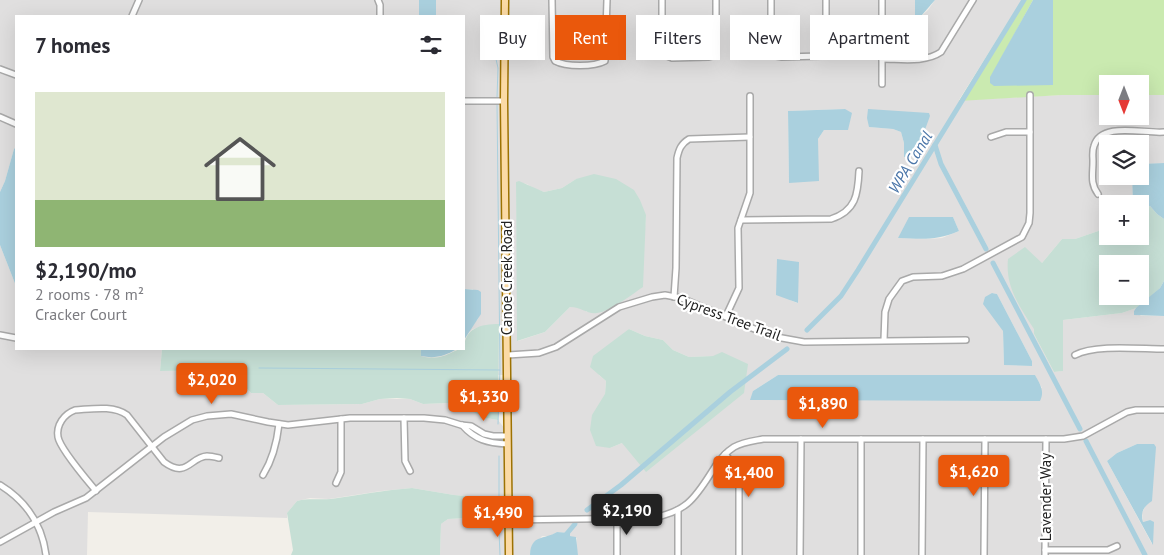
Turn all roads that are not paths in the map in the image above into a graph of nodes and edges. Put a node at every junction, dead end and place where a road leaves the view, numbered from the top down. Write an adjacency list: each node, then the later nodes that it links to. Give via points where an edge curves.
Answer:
1 (139, 0): 12 (street)
2 (378, 0): 13 (street)
3 (505, 0): 23 (main road, Canoe Creek Road)
4 (552, 0): 5 (street, via 553,57 562,65 606,61)
5 (607, 0)
6 (662, 0): 7 (street, via 662,50 672,58 712,56 716,49)
7 (716, 0)
8 (771, 0): 9 (street, via 771,46 776,56 782,57 822,56 826,46)
9 (826, 0)
10 (882, 0): 14 (street)
11 (973, 0): 15 (street, via 941,52)
12 (132, 15)
13 (380, 15)
14 (882, 15)
15 (928, 58)
16 (882, 60): 19 (street)
17 (0, 69): 18 (street)
18 (15, 75)
19 (882, 84)
20 (1030, 95): 26 (street)
21 (750, 96): 28 (street)
22 (465, 101): 23 (street)
23 (504, 101): 40 (main road, Canoe Creek Road)
24 (0, 117): 25 (street)
25 (15, 124)
26 (1030, 132): 29 (street, via 1006,132); 37 (street, via 1030,213 1022,237 963,269 942,276 913,276 902,281 889,299 885,312)
27 (1164, 132): 31 (street, via 1116,131 1106,132 1098,138 1093,147 1092,186)
28 (750, 137): 32 (street, via 750,193); 33 (street, via 689,140 679,148)
29 (992, 137)
30 (859, 171): 32 (street, via 858,194 839,217)
31 (1098, 194)
32 (741, 220): 34 (street, via 738,228 739,288)
33 (674, 296): 34 (street, Cypress Tree Trail); 40 (street, Cypress Tree Trail, via 652,297 619,307 556,347 539,353)
34 (726, 316): 37 (street, Cypress Tree Trail, via 771,336 804,342)
35 (0, 335): 36 (street)
36 (15, 338)
37 (884, 340): 38 (street, Cypress Tree Trail)
38 (966, 340)
39 (1164, 349): 41 (street, via 1094,349)
40 (506, 355): 47 (main road, Canoe Creek Road)
41 (1075, 355)
42 (1164, 410): 52 (street, via 1136,410 1083,436)
43 (404, 418): 44 (street); 46 (street, via 445,420); 57 (street, via 405,461)
44 (341, 419): 45 (street); 59 (street, via 341,472)
45 (279, 424): 54 (street, via 231,414 207,416 180,426); 58 (street, via 277,444)
46 (461, 425): 47 (street, via 472,426 484,434); 53 (street, via 483,441)
47 (507, 436): 53 (main road, Canoe Creek Road)
48 (801, 439): 49 (street); 55 (street, via 763,439 734,447); 74 (street)
49 (861, 439): 50 (street); 75 (street)
50 (923, 439): 51 (street); 76 (street)
51 (985, 439): 52 (street); 77 (street)
52 (1046, 439): 68 (street, Lavender Way)
53 (507, 444): 64 (main road, Canoe Creek Road)
54 (152, 447): 56 (street, via 164,462 177,468 189,466 207,456); 61 (street); 61 (street, via 120,410 82,409 70,412 61,420 57,430 59,442)
55 (725, 454): 62 (street, via 690,504); 73 (street, via 738,471)
56 (219, 458)
57 (410, 471)
58 (264, 475)
59 (336, 484)
60 (0, 486): 65 (street, via 22,502)
61 (96, 491): 65 (street)
62 (678, 510): 63 (street, via 652,518); 72 (street)
63 (617, 518): 64 (street); 71 (street)
64 (508, 520): 70 (main road, Canoe Creek Road)
65 (36, 522): 66 (street); 69 (street)
66 (0, 542)
67 (1117, 546): 68 (street, via 1108,550)
68 (1045, 552)
69 (46, 555)
70 (510, 555)
71 (617, 555)
72 (678, 555)
73 (739, 555)
74 (800, 555)
75 (861, 555)
76 (922, 555)
77 (984, 555)

